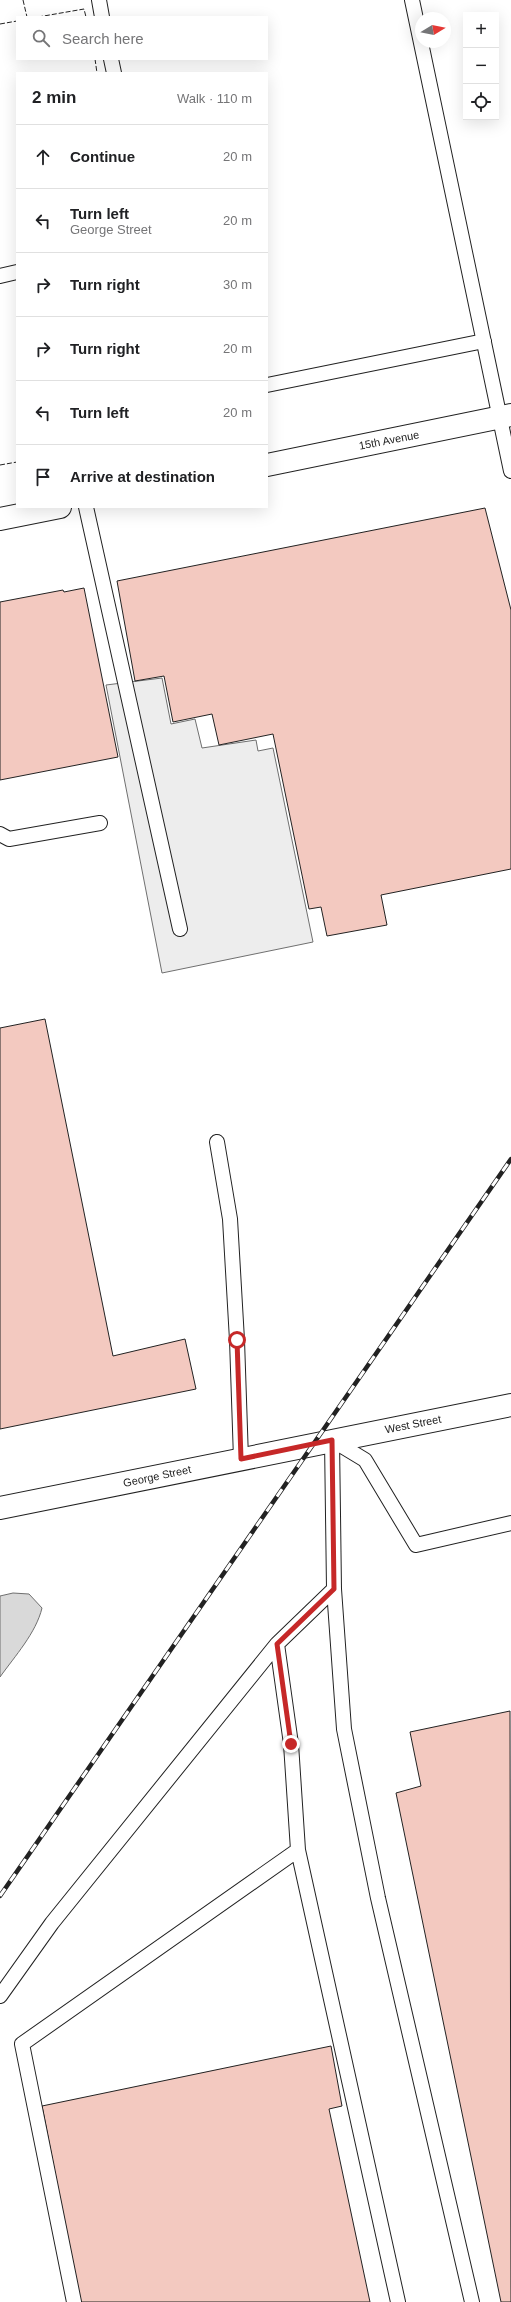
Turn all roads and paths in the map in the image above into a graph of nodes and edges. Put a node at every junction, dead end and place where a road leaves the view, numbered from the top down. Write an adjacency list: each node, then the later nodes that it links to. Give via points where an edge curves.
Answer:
1 (99, 0): 3 (lane)
2 (412, 0): 8 (lane)
3 (102, 16)
4 (111, 60): 5 (lane)
5 (114, 72)
6 (16, 272): 7 (lane)
7 (0, 276)
8 (484, 341): 9 (lane); 10 (lane)
9 (268, 385)
10 (506, 416): 11 (street, 15th Avenue); 12 (lane)
11 (268, 465)
12 (511, 470)
13 (55, 508): 15 (street)
14 (86, 508): 18 (lane)
15 (0, 519)
16 (100, 823): 17 (lane, via 9,839)
17 (0, 834)
18 (180, 929)
19 (218, 1142): 22 (lane, via 230,1219)
20 (511, 1405): 21 (street, West Street)
21 (323, 1442): 22 (street, George Street); 24 (lane, via 365,1460 416,1545); 25 (lane)
22 (241, 1459): 23 (street, George Street)
23 (0, 1508)
24 (511, 1522)
25 (334, 1589): 26 (lane); 31 (lane, via 344,1729 378,1898)
26 (277, 1644): 27 (lane, via 291,1744); 28 (lane, via 52,1923)
27 (298, 1850): 29 (lane, via 22,2044); 30 (lane)
28 (0, 1996)
29 (74, 2302)
30 (398, 2302)
31 (472, 2302)

